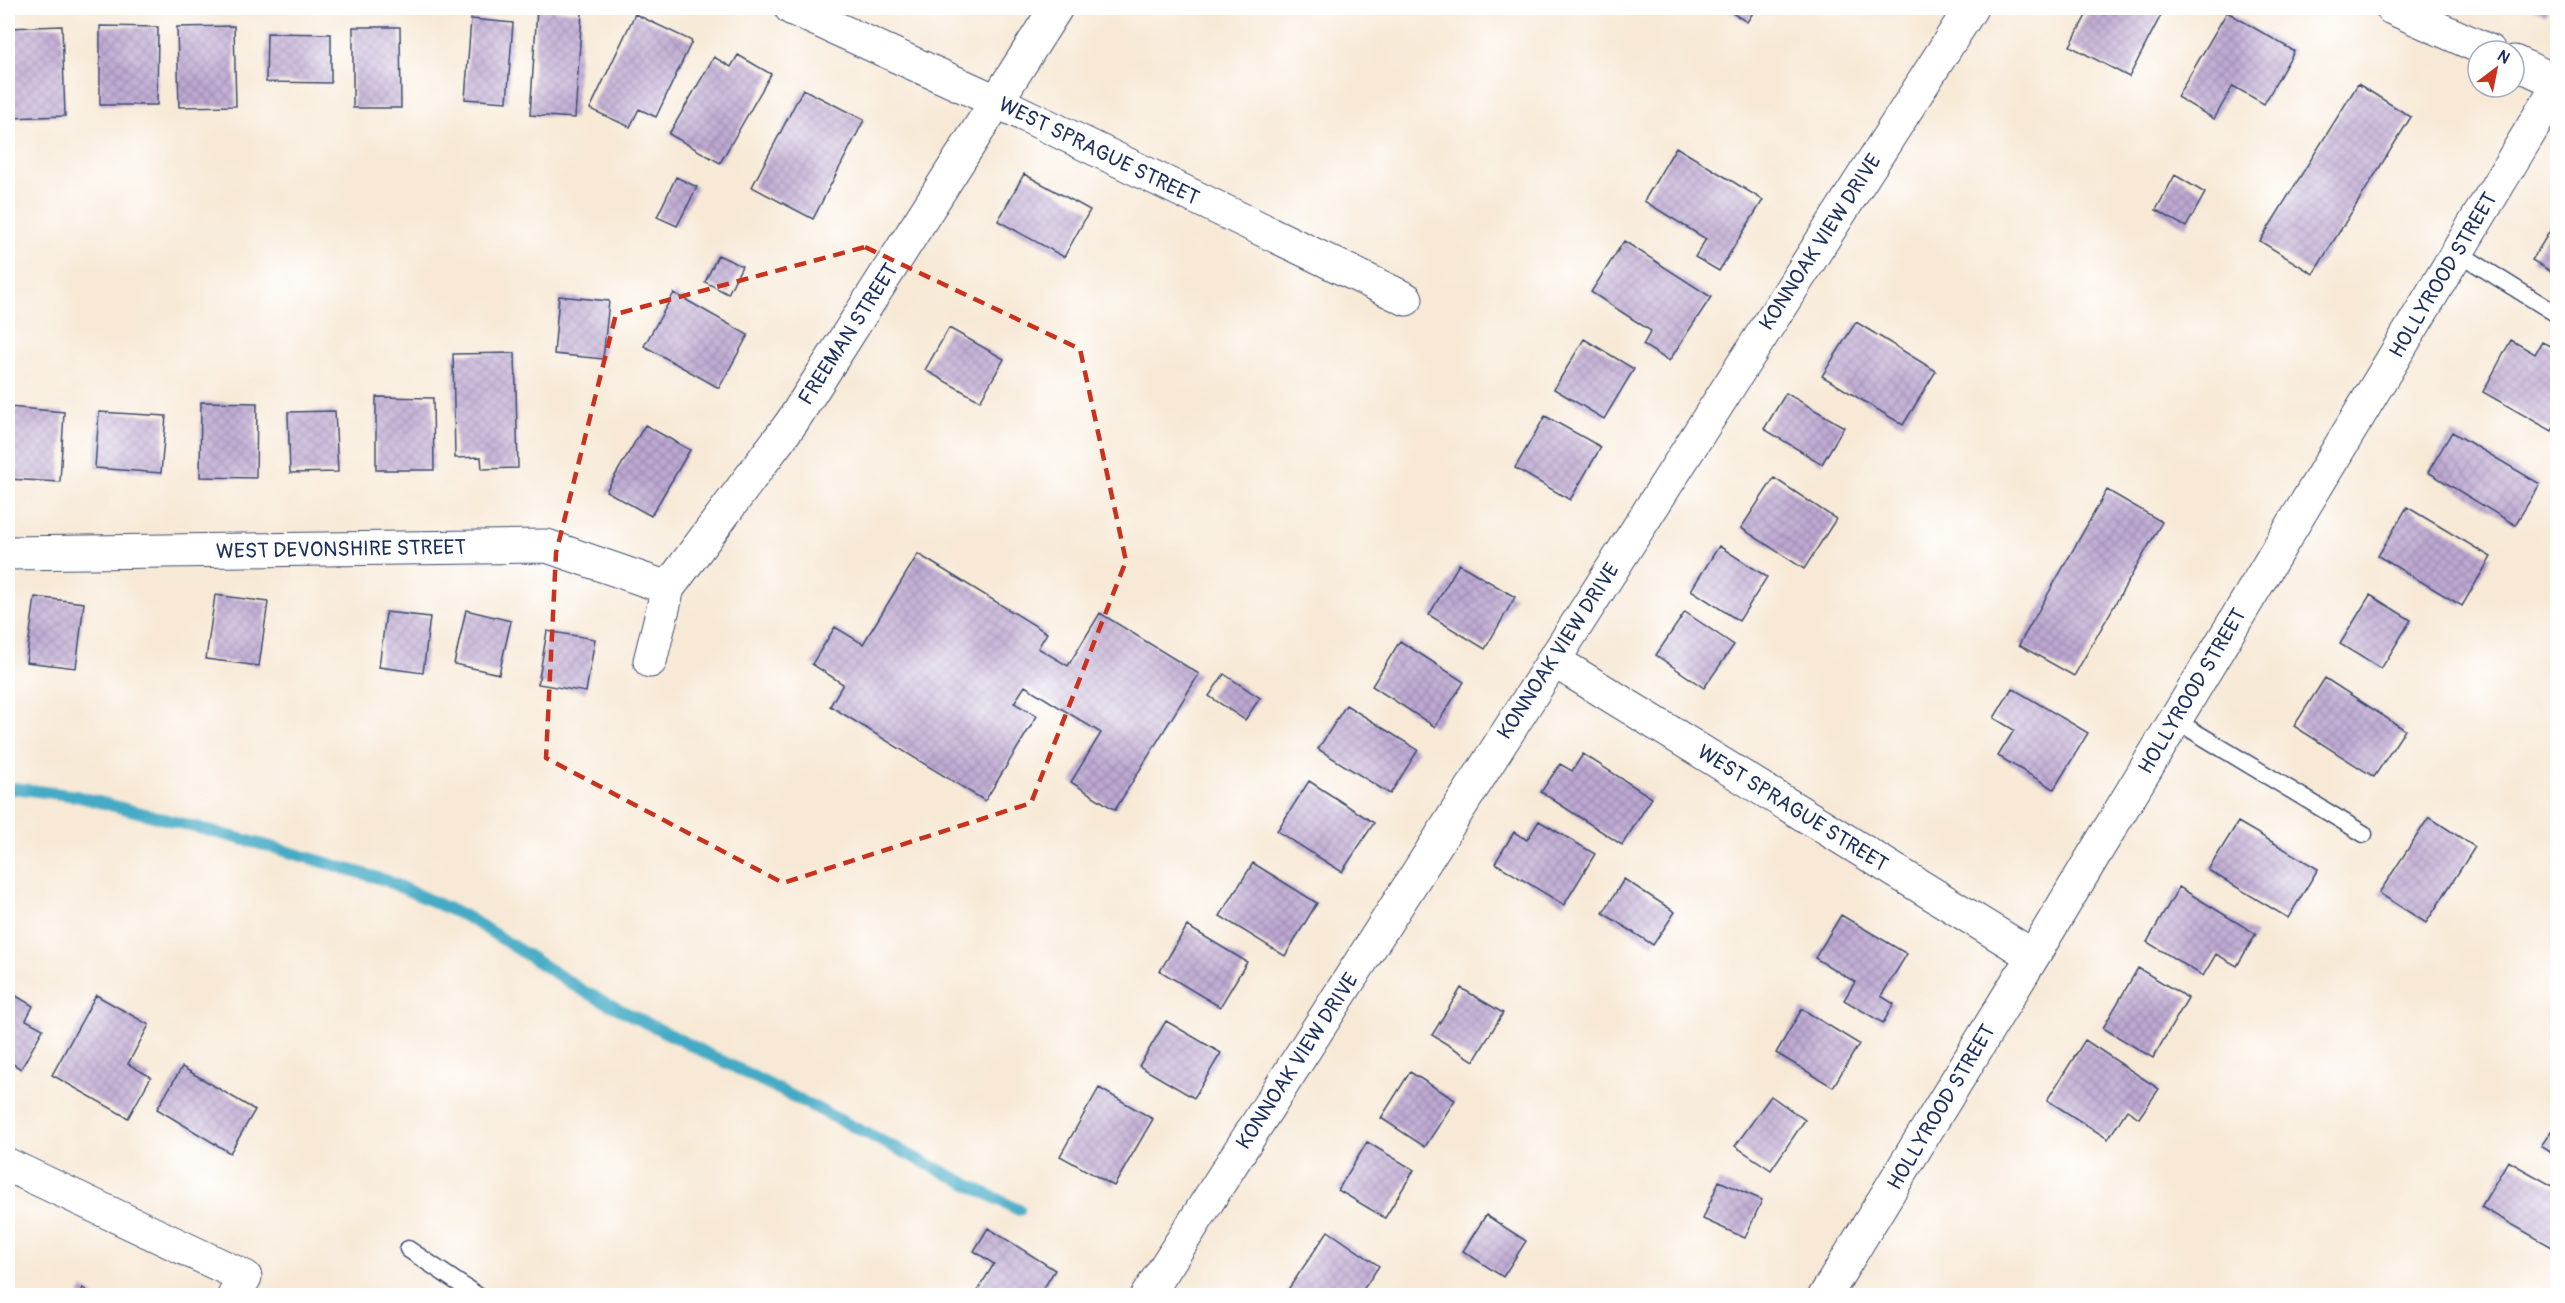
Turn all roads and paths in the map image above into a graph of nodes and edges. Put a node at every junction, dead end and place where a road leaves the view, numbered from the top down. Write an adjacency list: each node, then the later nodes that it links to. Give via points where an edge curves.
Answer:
1 (791, 8): 8 (street, WEST SPRAGUE STREET)
2 (1056, 8): 8 (street, FREEMAN STREET)
3 (1971, 8): 14 (street, KONNOAK VIEW DRIVE)
4 (2392, 8): 5 (street)
5 (2466, 41)
6 (2526, 68): 7 (street)
7 (2558, 84): 9 (street, HOLLYROOD STREET)
8 (998, 102): 10 (street, WEST SPRAGUE STREET); 13 (street, FREEMAN STREET, via 792,422)
9 (2457, 252): 11 (lane); 16 (street, HOLLYROOD STREET)
10 (1406, 298)
11 (2558, 315)
12 (8, 553): 13 (street, WEST DEVONSHIRE STREET, via 547,546)
13 (668, 588): 15 (street, FREEMAN STREET)
14 (1553, 660): 18 (street, WEST SPRAGUE STREET); 23 (street, KONNOAK VIEW DRIVE)
15 (650, 661)
16 (2175, 720): 17 (lane); 18 (street, HOLLYROOD STREET)
17 (2364, 834)
18 (2033, 956): 24 (street, HOLLYROOD STREET)
19 (8, 1165): 21 (street)
20 (408, 1249): 22 (lane)
21 (239, 1286)
22 (478, 1296)
23 (1147, 1296)
24 (1825, 1296)

